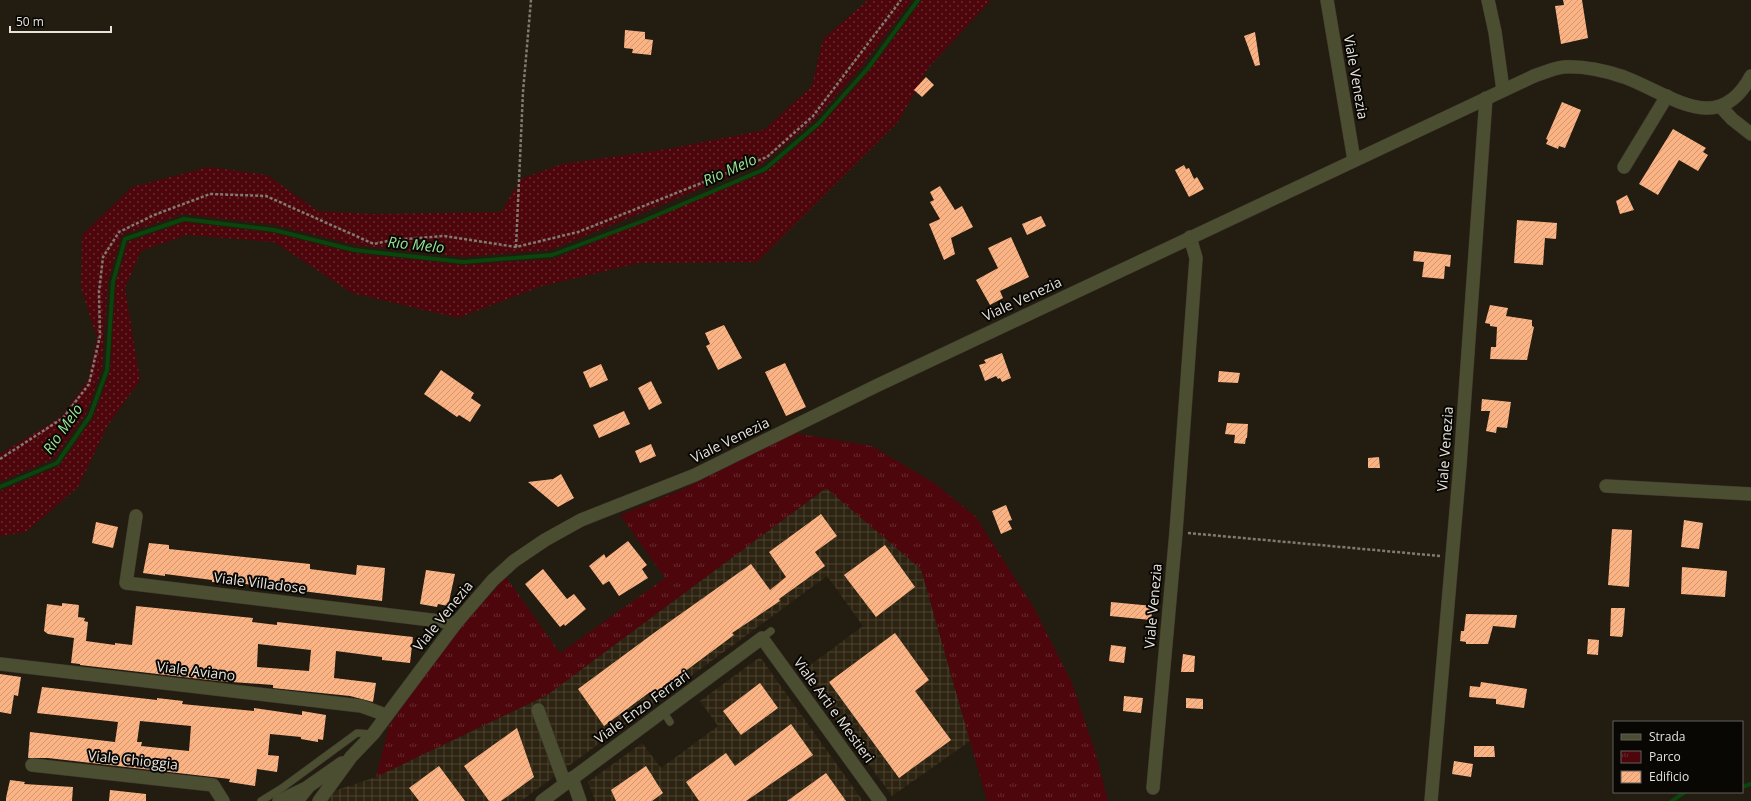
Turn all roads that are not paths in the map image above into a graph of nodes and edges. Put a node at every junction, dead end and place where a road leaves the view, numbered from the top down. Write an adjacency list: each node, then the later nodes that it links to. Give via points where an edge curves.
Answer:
1 (1327, 0): 9 (street, Viale Venezia)
2 (1488, 0): 4 (street)
3 (1751, 76): 7 (street, via 1739,93)
4 (1503, 90): 5 (street, Viale Venezia, via 1562,67 1598,70 1623,77); 6 (street, Viale Venezia)
5 (1667, 96): 7 (street, Viale Venezia, via 1687,105 1706,109); 10 (street)
6 (1486, 98): 9 (street, Viale Venezia); 34 (street, Viale Venezia)
7 (1721, 107): 8 (street)
8 (1751, 134)
9 (1354, 160): 11 (street, Viale Venezia)
10 (1624, 167)
11 (1190, 237): 15 (street, Viale Venezia, via 695,475 575,524 544,540 493,580); 25 (street, Viale Venezia, via 1196,258 1176,532)
12 (1606, 486): 13 (street)
13 (1751, 494)
14 (136, 516): 15 (street, Viale Villadose, via 126,582)
15 (456, 623): 19 (street, Viale Venezia)
16 (767, 635): 23 (street, Viale Enzo Ferrari, via 666,717); 33 (street, Viale Arti e Mestieri)
17 (0, 664): 19 (street, Viale Aviano, via 361,706)
18 (538, 710): 23 (street)
19 (386, 715): 20 (street, Viale Venezia)
20 (373, 734): 21 (street, Viale Venezia); 28 (lane, via 357,733)
21 (351, 757): 24 (street, Viale Venezia); 31 (street, Viale Venezia)
22 (32, 765): 27 (street, Viale Chioggia, via 213,785)
23 (569, 781): 26 (street, Viale Enzo Ferrari); 32 (street)
24 (309, 786): 29 (street, Viale Venezia); 30 (street, Viale Venezia)
25 (1153, 788)
26 (545, 800)
27 (223, 801)
28 (261, 801)
29 (279, 801)
30 (297, 801)
31 (319, 801)
32 (580, 801)
33 (880, 801)
34 (1431, 801)

